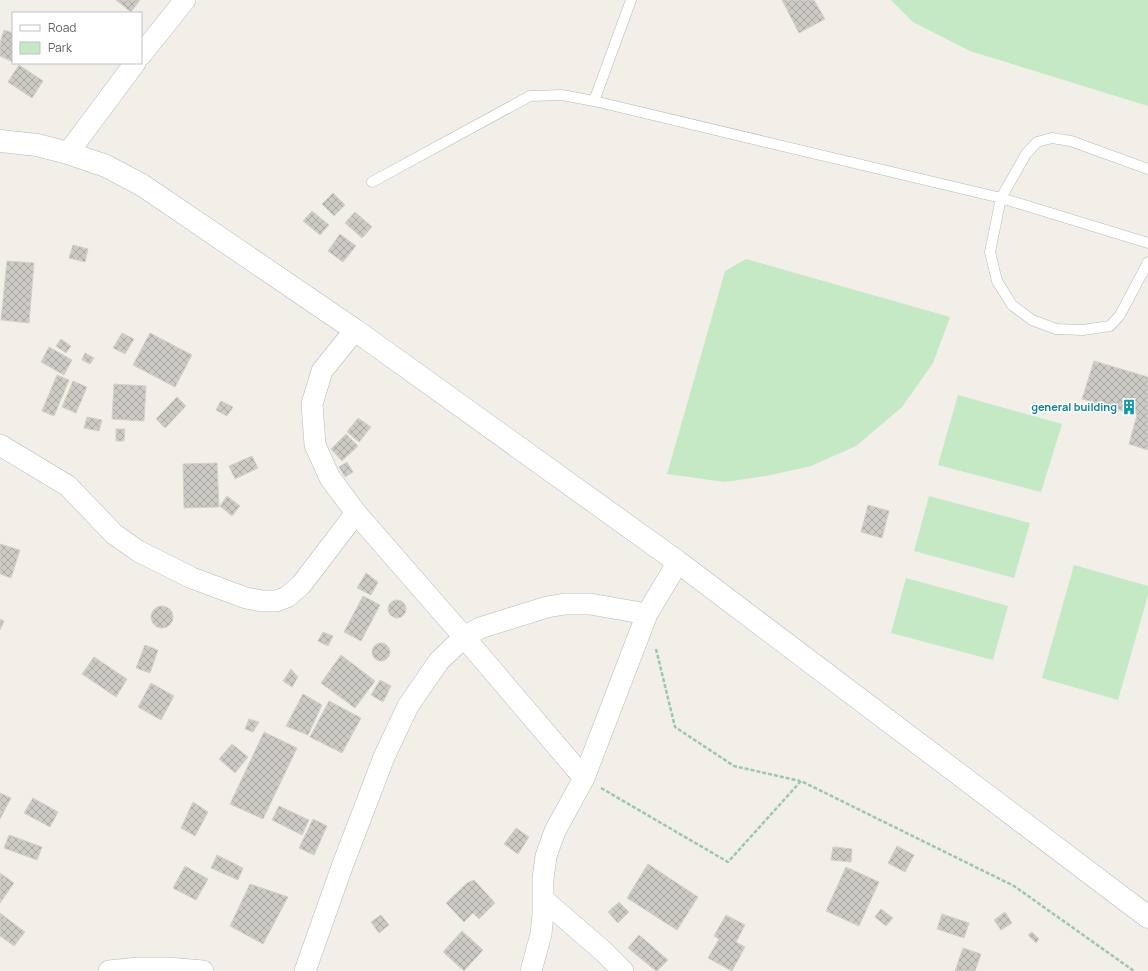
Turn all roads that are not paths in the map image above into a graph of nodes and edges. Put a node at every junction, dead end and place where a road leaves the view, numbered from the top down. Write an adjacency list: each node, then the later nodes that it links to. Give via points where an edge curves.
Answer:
1 (185, 0): 3 (street)
2 (631, 0): 5 (lane)
3 (142, 55)
4 (135, 64): 7 (street)
5 (594, 101): 9 (lane, via 562,95 530,96); 10 (lane)
6 (0, 141): 7 (street, via 37,145)
7 (68, 153): 13 (street, via 106,166 142,185)
8 (1148, 169): 10 (lane, via 1071,141 1052,138 1037,142 1026,154)
9 (372, 182)
10 (1001, 198): 11 (lane); 12 (lane, via 990,252 997,281 1012,305 1032,320 1056,329 1083,330 1110,326 1120,315)
11 (1148, 243)
12 (1148, 262)
13 (354, 330): 15 (street, via 322,371 312,404 314,445 330,478); 16 (street)
14 (0, 445): 15 (street, via 68,486 114,534 138,551 192,578 246,598 276,601 287,597 301,585)
15 (356, 513): 18 (street)
16 (678, 562): 17 (street); 21 (street)
17 (648, 614): 18 (street, via 590,604 565,604 547,607 480,628); 19 (street)
18 (464, 637): 19 (street); 24 (street, via 439,661 408,706 384,757)
19 (584, 778): 20 (street, via 555,831 546,856)
20 (544, 900): 25 (street, via 541,934); 26 (street, via 603,950)
21 (1148, 917)
22 (109, 971): 23 (street, via 167,968)
23 (203, 971)
24 (305, 971)
25 (531, 971)
26 (623, 971)

